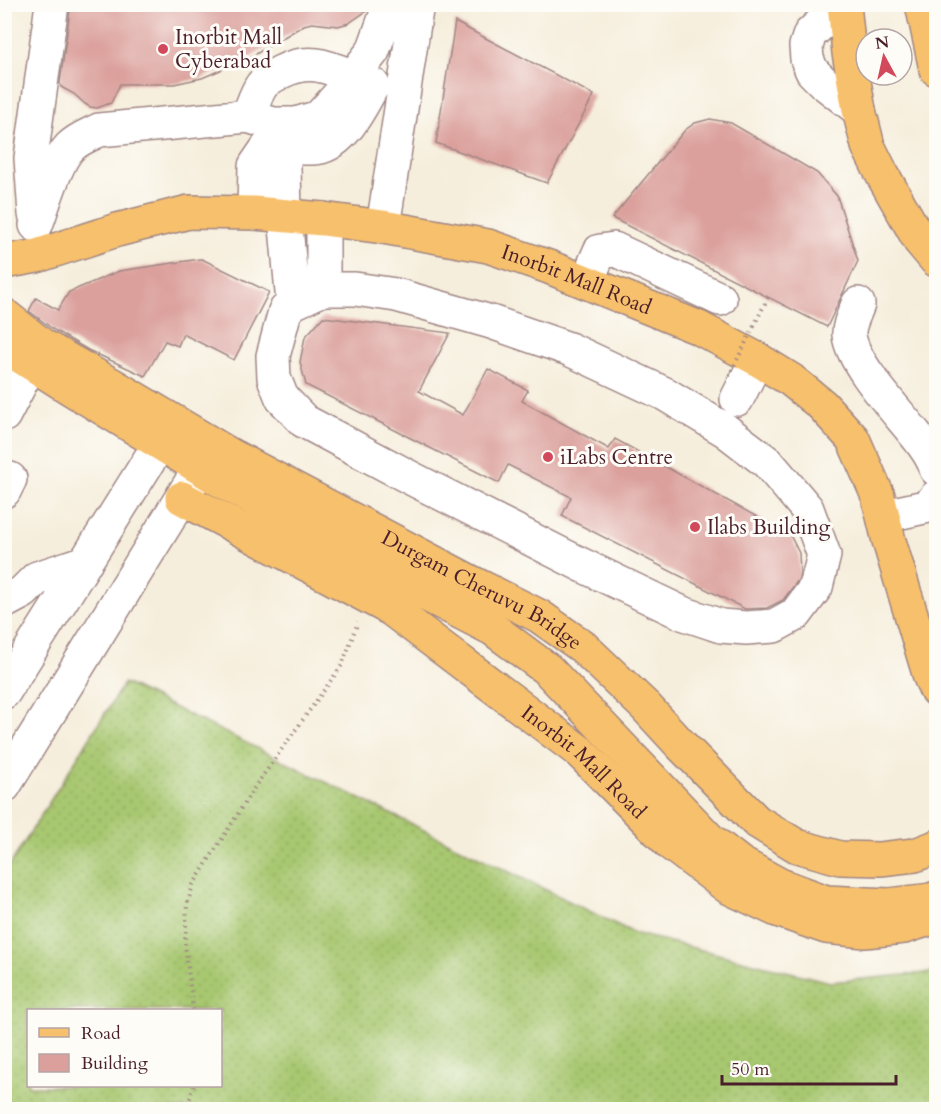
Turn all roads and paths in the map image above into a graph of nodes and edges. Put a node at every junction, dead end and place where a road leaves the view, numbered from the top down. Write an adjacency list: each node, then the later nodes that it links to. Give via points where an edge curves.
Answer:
1 (52, 4): 13 (street, via 31,158)
2 (390, 4): 7 (street)
3 (417, 4): 12 (street)
4 (843, 4): 8 (main road); 8 (street, via 810,34 807,59 812,71)
5 (922, 4): 6 (main road)
6 (936, 69)
7 (363, 81): 9 (street, via 339,95 319,117 296,124 273,124); 9 (street, via 325,66 309,63 291,67 262,85); 10 (street, via 354,118 334,141 315,148 270,144 255,166)
8 (860, 110): 14 (main road, via 873,156 920,241)
9 (248, 116): 13 (street, via 99,130 83,137 69,148 58,168)
10 (270, 214): 11 (main road, Inorbit Mall Road); 13 (main road, Inorbit Mall Road, via 189,212 117,230); 20 (street)
11 (323, 219): 12 (main road, Inorbit Mall Road); 17 (street)
12 (383, 227): 16 (main road, Inorbit Mall Road, via 488,246)
13 (36, 241): 15 (main road, Inorbit Mall Road)
14 (936, 260)
15 (4, 262)
16 (587, 281): 19 (street, via 600,251 614,249); 24 (main road, Inorbit Mall Road, via 699,328)
17 (322, 289): 20 (street); 20 (street, via 396,295 558,345 665,394 725,430 768,463 807,509 824,555 816,587 796,614 774,626 721,626 682,613 584,566 304,422 282,398 274,378 273,356 285,311)
18 (768, 297): 25 (path, bridge)
19 (720, 299)
20 (293, 303)
21 (858, 304): 29 (street, via 848,333 855,355 922,442)
22 (4, 315): 41 (main road, Durgam Cheruvu Bridge, via 43,346 230,455 539,616 583,647 756,821 797,846 840,858 880,859)
23 (18, 354): 26 (street); 27 (main road, Durgam Cheruvu Bridge)
24 (757, 359): 25 (street); 32 (main road, Inorbit Mall Road, via 822,405 853,439)
25 (733, 387)
26 (4, 415)
27 (160, 443): 28 (main road, Durgam Cheruvu Bridge); 33 (street)
28 (200, 468): 31 (street); 42 (main road, Durgam Cheruvu Bridge, via 384,573 493,629 548,670 709,839 740,863 780,885 826,902)
29 (936, 469)
30 (936, 497): 32 (street, via 928,506)
31 (182, 498): 36 (main road, Inorbit Mall Road); 40 (street)
32 (884, 516): 38 (main road, Inorbit Mall Road)
33 (86, 562): 34 (street); 39 (street)
34 (38, 578): 35 (street); 37 (street)
35 (4, 587)
36 (366, 595): 42 (main road, Inorbit Mall Road, via 391,609 580,752 670,844 728,887 826,927 866,931 904,927); 43 (path, via 342,665 254,788 194,885 187,905 185,944)
37 (4, 602)
38 (936, 690)
39 (4, 692)
40 (4, 786)
41 (926, 851)
42 (935, 905)
43 (193, 1009)
44 (194, 1087): 45 (path)
45 (186, 1110)

